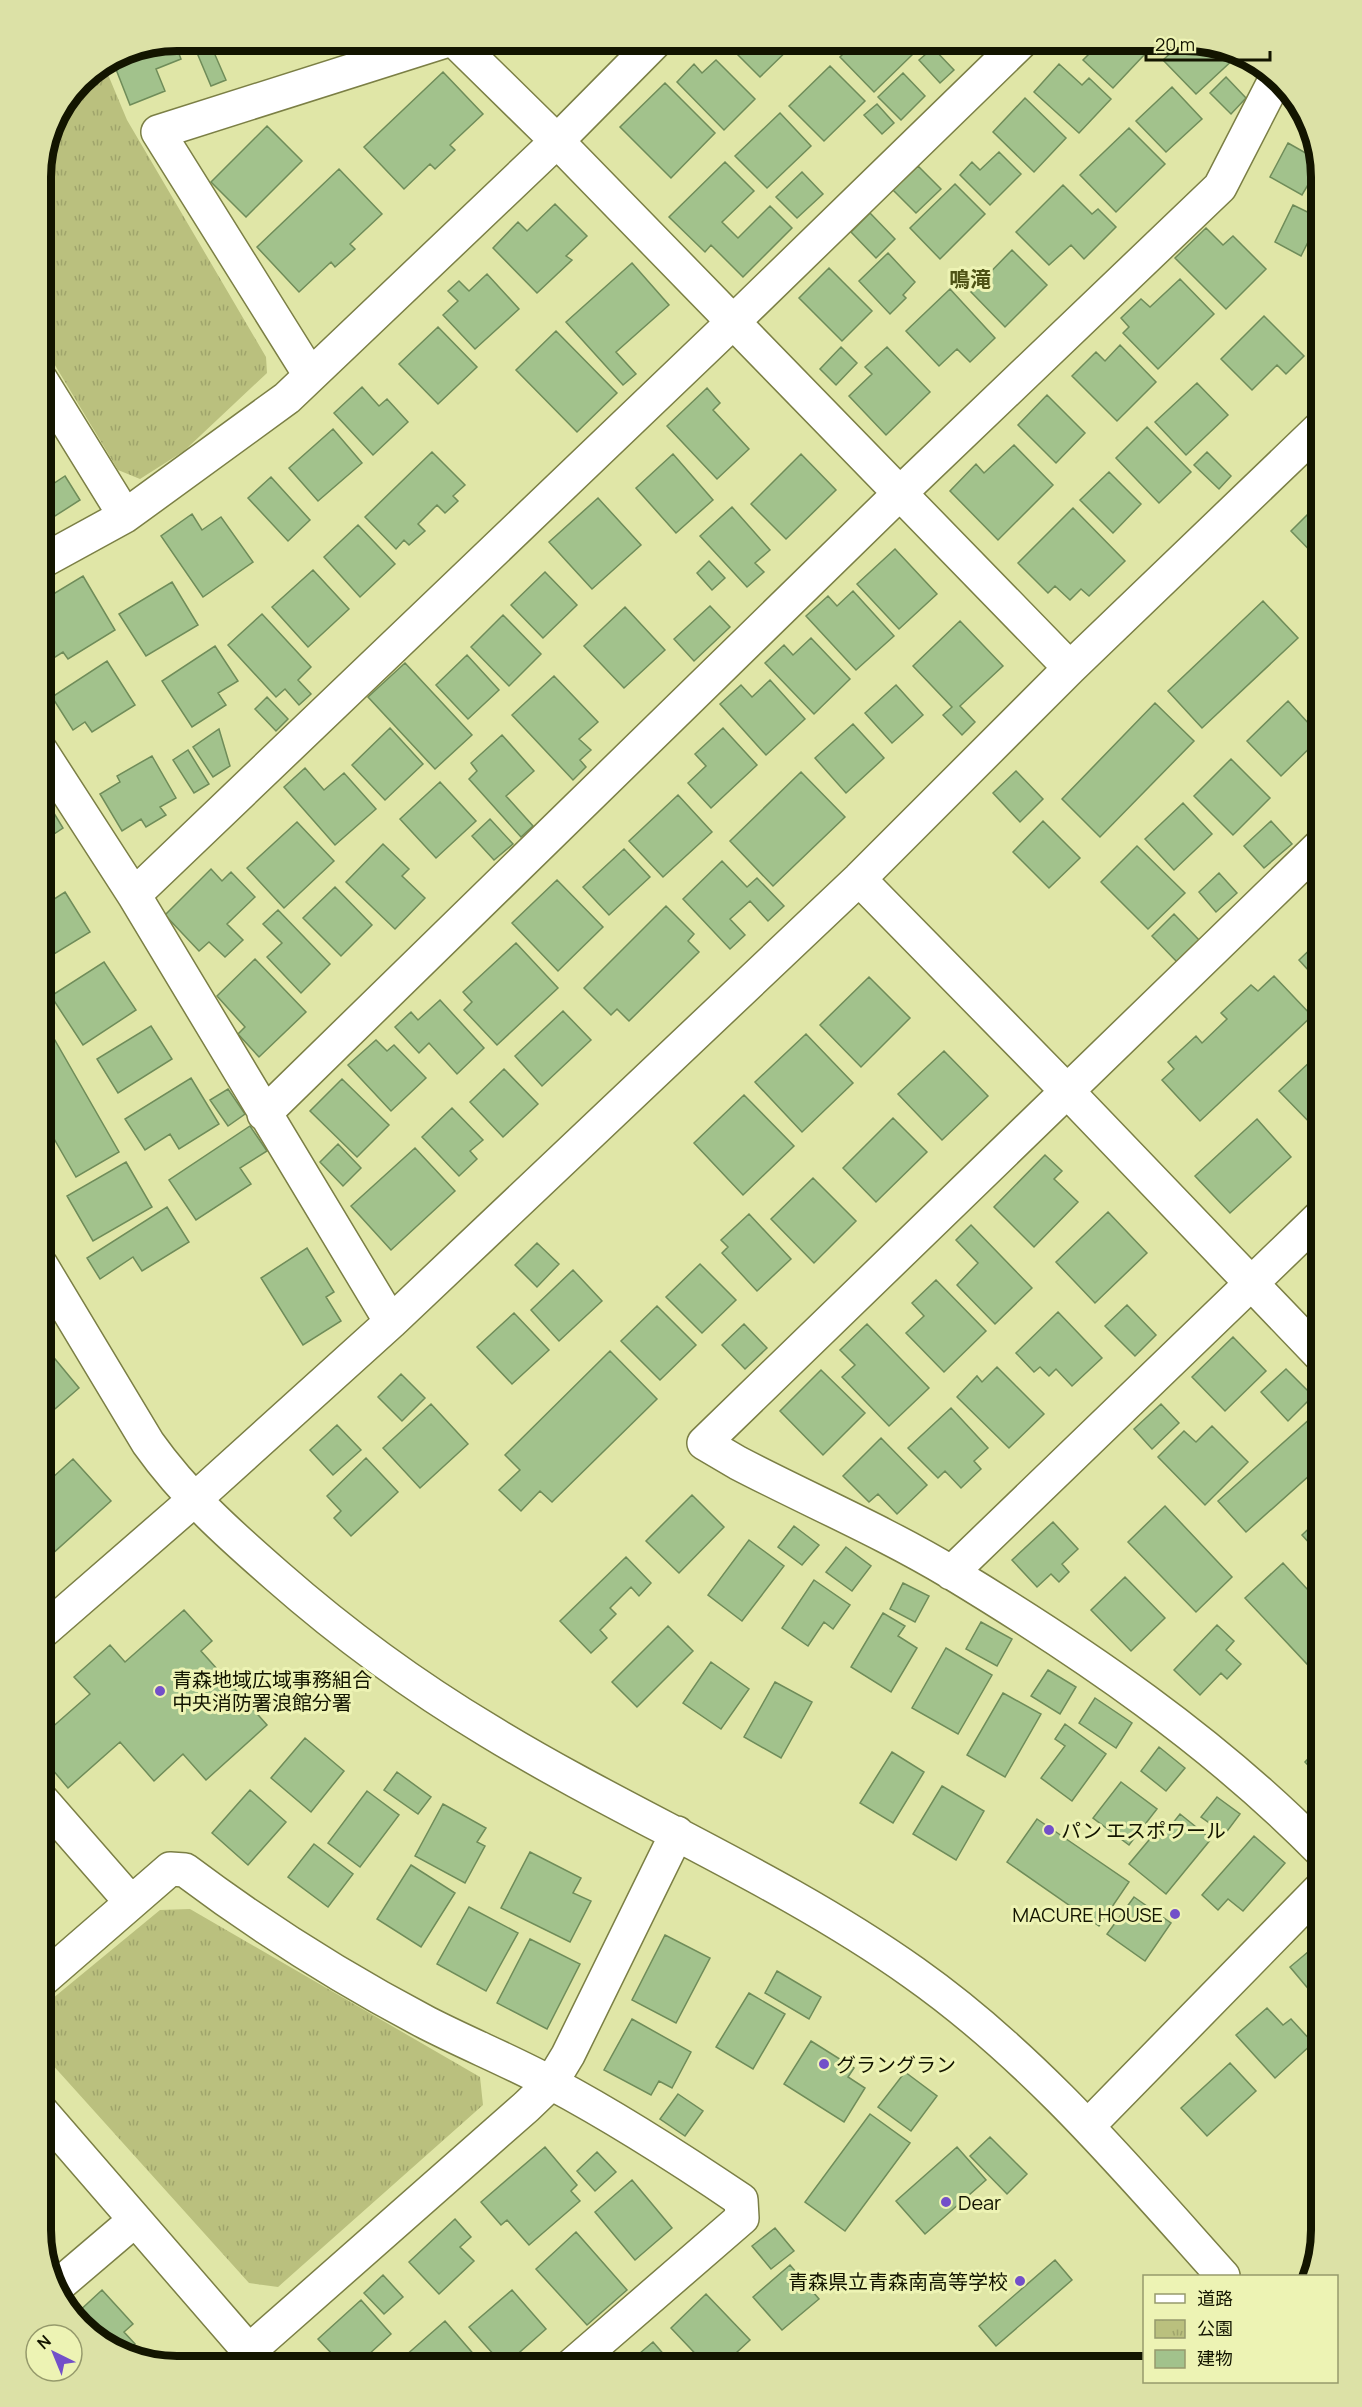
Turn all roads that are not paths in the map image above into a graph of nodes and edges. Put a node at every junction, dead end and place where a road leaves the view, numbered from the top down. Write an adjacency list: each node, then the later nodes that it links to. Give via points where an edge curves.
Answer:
1 (413, 51): 8 (street, via 158,132)
2 (464, 51): 6 (street)
3 (646, 51): 6 (street)
4 (1012, 51): 7 (street)
5 (1272, 86): 11 (street, via 1220,187)
6 (557, 141): 7 (street); 8 (street)
7 (733, 322): 11 (street); 18 (street)
8 (310, 375): 12 (street, via 287,398)
9 (51, 396): 12 (street)
10 (1311, 438): 14 (street)
11 (900, 493): 14 (street); 20 (street)
12 (125, 516): 13 (street)
13 (51, 557)
14 (1070, 668): 17 (street)
15 (51, 766): 18 (street)
16 (1311, 856): 19 (street)
17 (859, 879): 19 (street); 24 (street)
18 (134, 895): 20 (street)
19 (1068, 1091): 22 (street); 27 (street, via 704,1443)
20 (264, 1114): 24 (street)
21 (1311, 1227): 22 (street)
22 (1251, 1284): 25 (street); 27 (street)
23 (51, 1293): 26 (street, via 148,1443)
24 (391, 1322): 26 (street)
25 (1311, 1345)
26 (194, 1500): 28 (street); 30 (street, via 309,1604 418,1686 489,1731)
27 (951, 1573): 31 (street, via 1196,1738)
28 (51, 1624)
29 (51, 1811): 33 (street)
30 (677, 1833): 35 (street, via 568,2055); 37 (street, via 844,1927 915,1973 970,2016)
31 (1311, 1841)
32 (1311, 1899): 37 (street)
33 (131, 1902): 34 (street); 35 (street, via 170,1869 185,1870 367,1991)
34 (51, 1971)
35 (550, 2083): 42 (street); 43 (street, via 669,2151 741,2200 742,2218)
36 (51, 2124): 38 (street)
37 (1088, 2126): 39 (street)
38 (135, 2220): 40 (street); 41 (street)
39 (1221, 2275)
40 (62, 2282)
41 (252, 2356)
42 (258, 2356)
43 (583, 2356)

